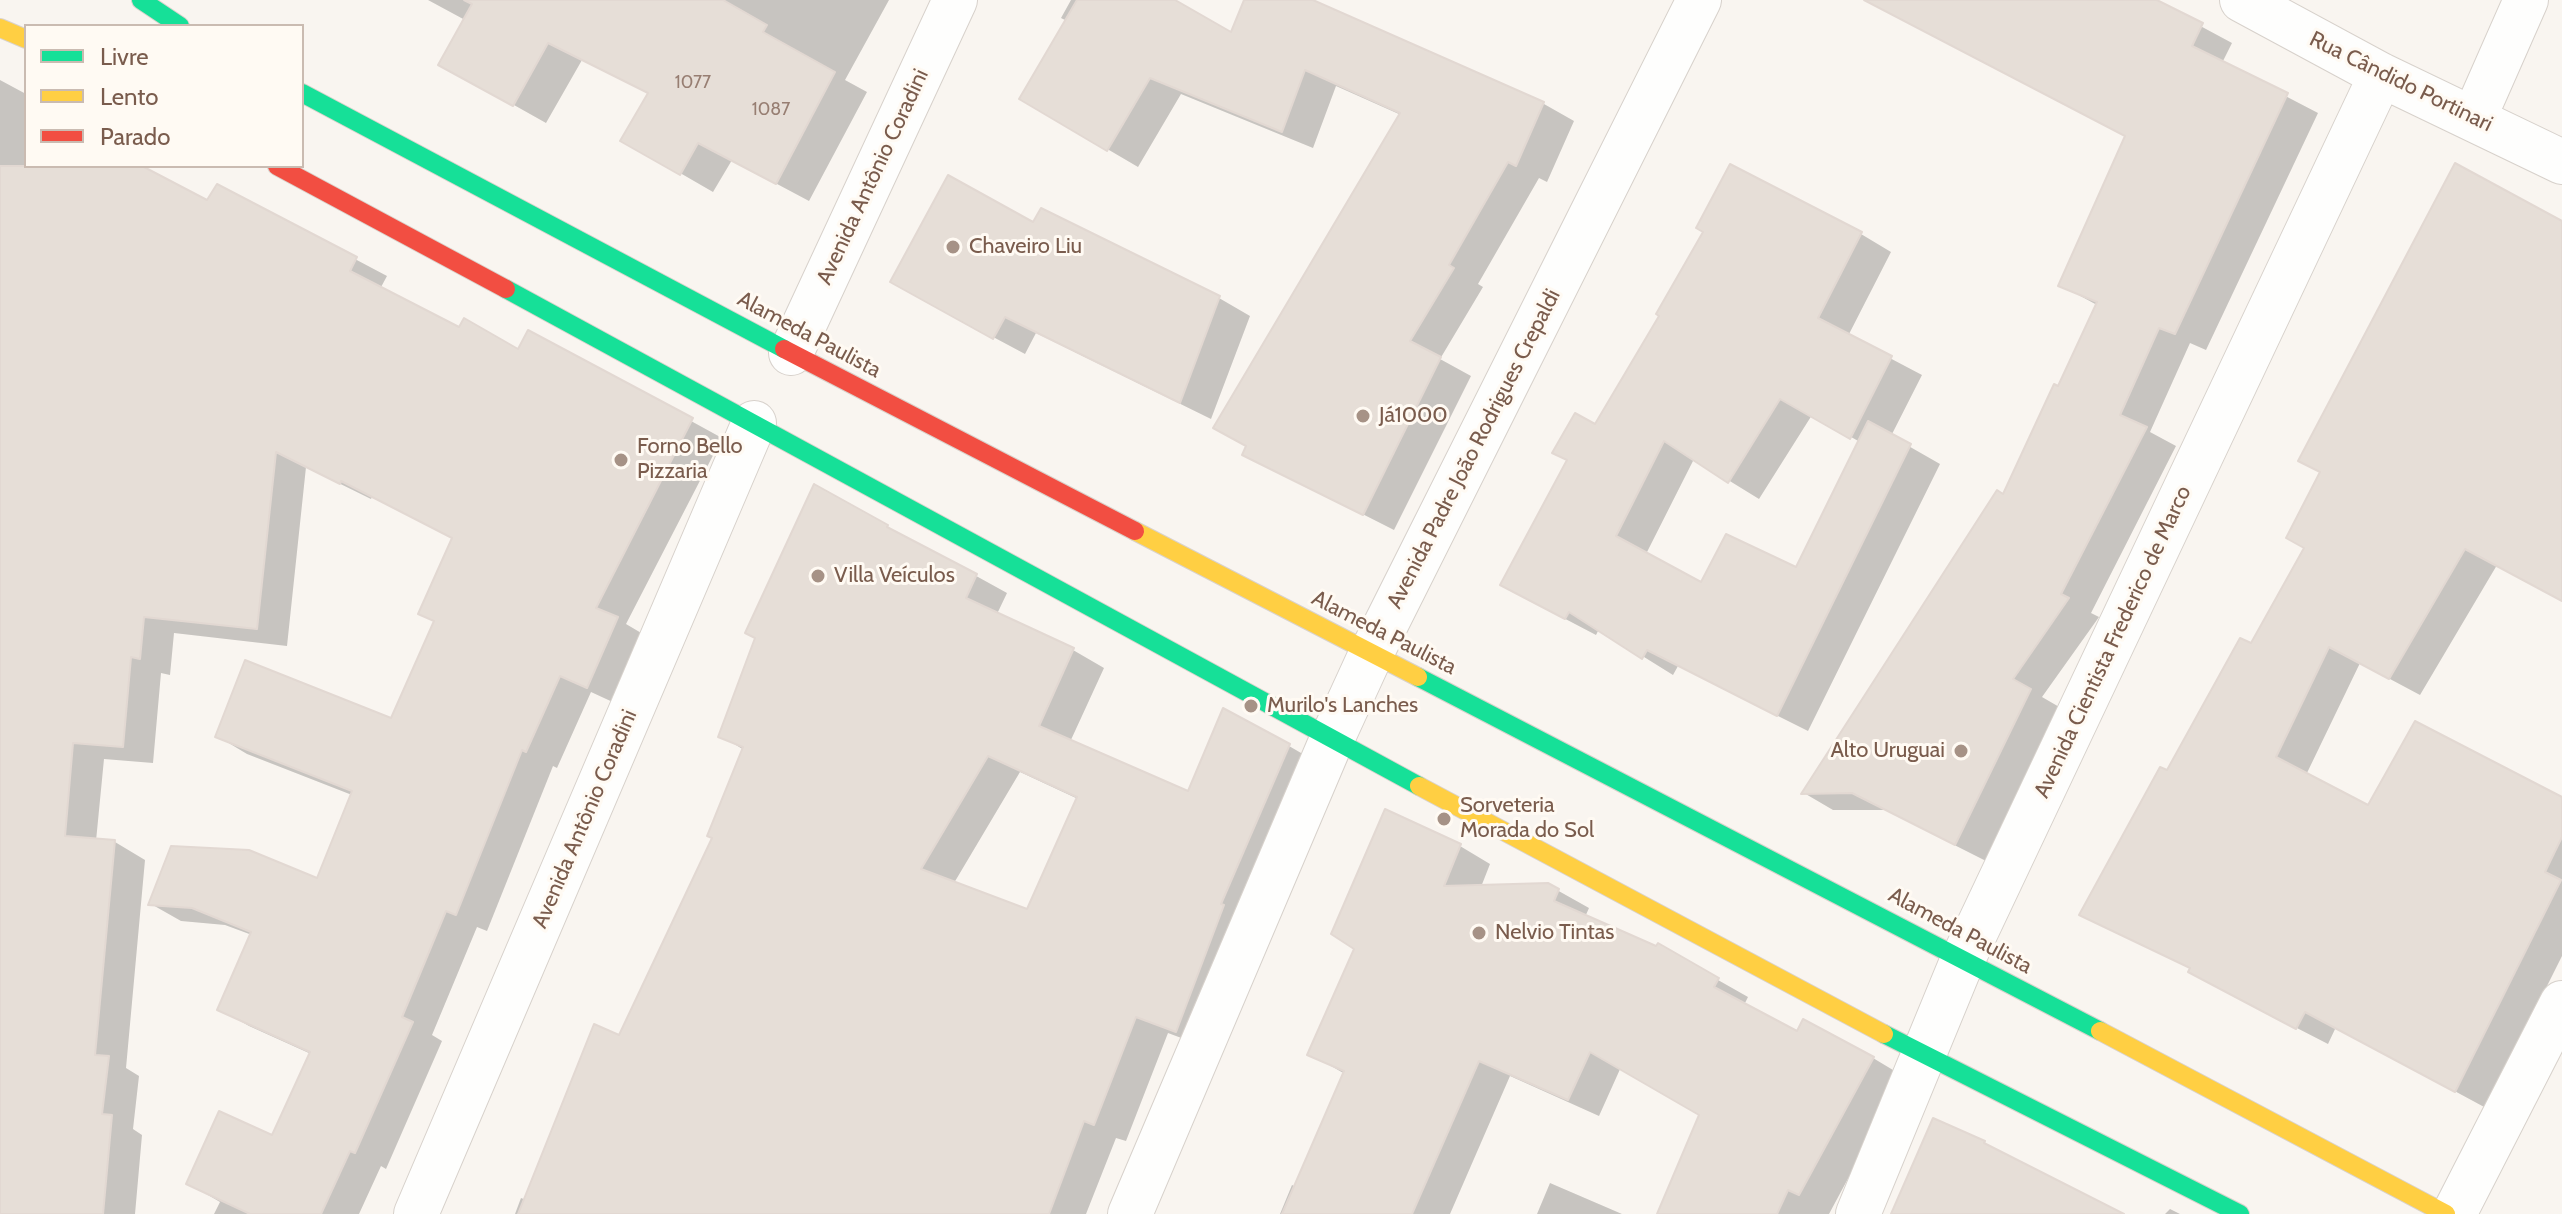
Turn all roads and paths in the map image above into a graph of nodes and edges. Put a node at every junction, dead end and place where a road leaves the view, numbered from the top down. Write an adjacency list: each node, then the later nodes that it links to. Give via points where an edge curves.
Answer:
1 (141, 0): 6 (main road)
2 (955, 0): 14 (street, Avenida Antônio Coradini)
3 (1699, 0): 16 (street, Avenida Padre João Rodrigues Crepaldi)
4 (2242, 0): 9 (street, Rua Cândido Portinari)
5 (2526, 0): 11 (street)
6 (177, 24)
7 (0, 28): 8 (main road)
8 (24, 38)
9 (2381, 75): 11 (street, Rua Cândido Portinari); 18 (street, Avenida Cientista Frederico de Marco)
10 (304, 94): 14 (main road, Alameda Paulista)
11 (2474, 118): 12 (street, Rua Cândido Portinari)
12 (2562, 162)
13 (281, 168): 15 (main road)
14 (791, 353): 16 (main road, Alameda Paulista)
15 (754, 423): 17 (main road); 21 (street, Avenida Antônio Coradini)
16 (1371, 654): 17 (street, Avenida Padre João Rodrigues Crepaldi); 18 (main road, Alameda Paulista)
17 (1332, 739): 20 (main road); 22 (street, Avenida Padre João Rodrigues Crepaldi)
18 (1963, 959): 20 (street, Avenida Cientista Frederico de Marco); 25 (main road, Alameda Paulista)
19 (2562, 1003): 26 (street)
20 (1924, 1055): 23 (street, Avenida Cientista Frederico de Marco); 24 (main road)
21 (416, 1214)
22 (1130, 1214)
23 (1858, 1214)
24 (2240, 1214)
25 (2446, 1214)
26 (2454, 1214)

